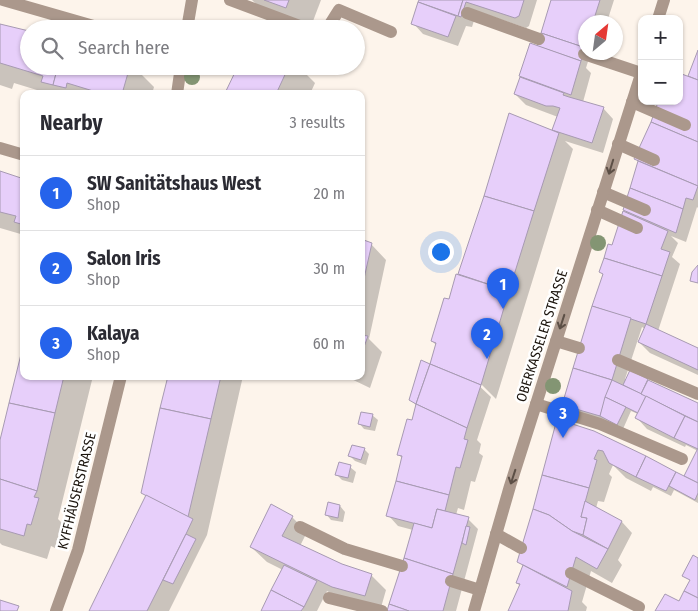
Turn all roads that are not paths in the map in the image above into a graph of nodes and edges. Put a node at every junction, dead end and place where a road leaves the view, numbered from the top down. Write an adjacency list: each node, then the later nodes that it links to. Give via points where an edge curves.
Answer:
1 (3, 0): 7 (street)
2 (192, 0): 8 (street)
3 (230, 0): 9 (street)
4 (664, 0): 6 (street)
5 (467, 13): 14 (street)
6 (659, 15)
7 (73, 20)
8 (189, 20)
9 (284, 20)
10 (333, 20): 11 (street, via 339,10)
11 (363, 20)
12 (365, 21): 13 (street)
13 (391, 32)
14 (539, 39)
15 (603, 60): 16 (street)
16 (638, 71)
17 (180, 75): 19 (street)
18 (638, 82): 20 (street, OBERKASSELER STRASSE)
19 (178, 90)
20 (632, 102): 21 (street); 22 (street, OBERKASSELER STRASSE)
21 (685, 125)
22 (618, 144): 25 (street); 26 (street, OBERKASSELER STRASSE, one-way to 26)
23 (0, 148): 24 (street)
24 (20, 154)
25 (654, 160)
26 (603, 192): 27 (street, OBERKASSELER STRASSE); 28 (street)
27 (597, 210): 29 (street); 30 (street, OBERKASSELER STRASSE, one-way to 30)
28 (645, 210)
29 (637, 228)
30 (556, 341): 31 (street); 35 (street, OBERKASSELER STRASSE)
31 (579, 348)
32 (618, 360): 34 (street)
33 (120, 380): 46 (street, KYFFHÄUSERSTRASSE, via 78,550)
34 (698, 394)
35 (536, 404): 36 (street, via 600,424); 38 (street, OBERKASSELER STRASSE, one-way to 38)
36 (682, 459)
37 (300, 527): 40 (street, via 345,549)
38 (496, 534): 39 (street); 43 (street, OBERKASSELER STRASSE)
39 (521, 548)
40 (402, 566)
41 (571, 573): 45 (street)
42 (451, 581): 43 (street)
43 (480, 590): 48 (street, OBERKASSELER STRASSE)
44 (329, 598): 47 (street)
45 (639, 606)
46 (56, 611)
47 (382, 611)
48 (474, 611)

